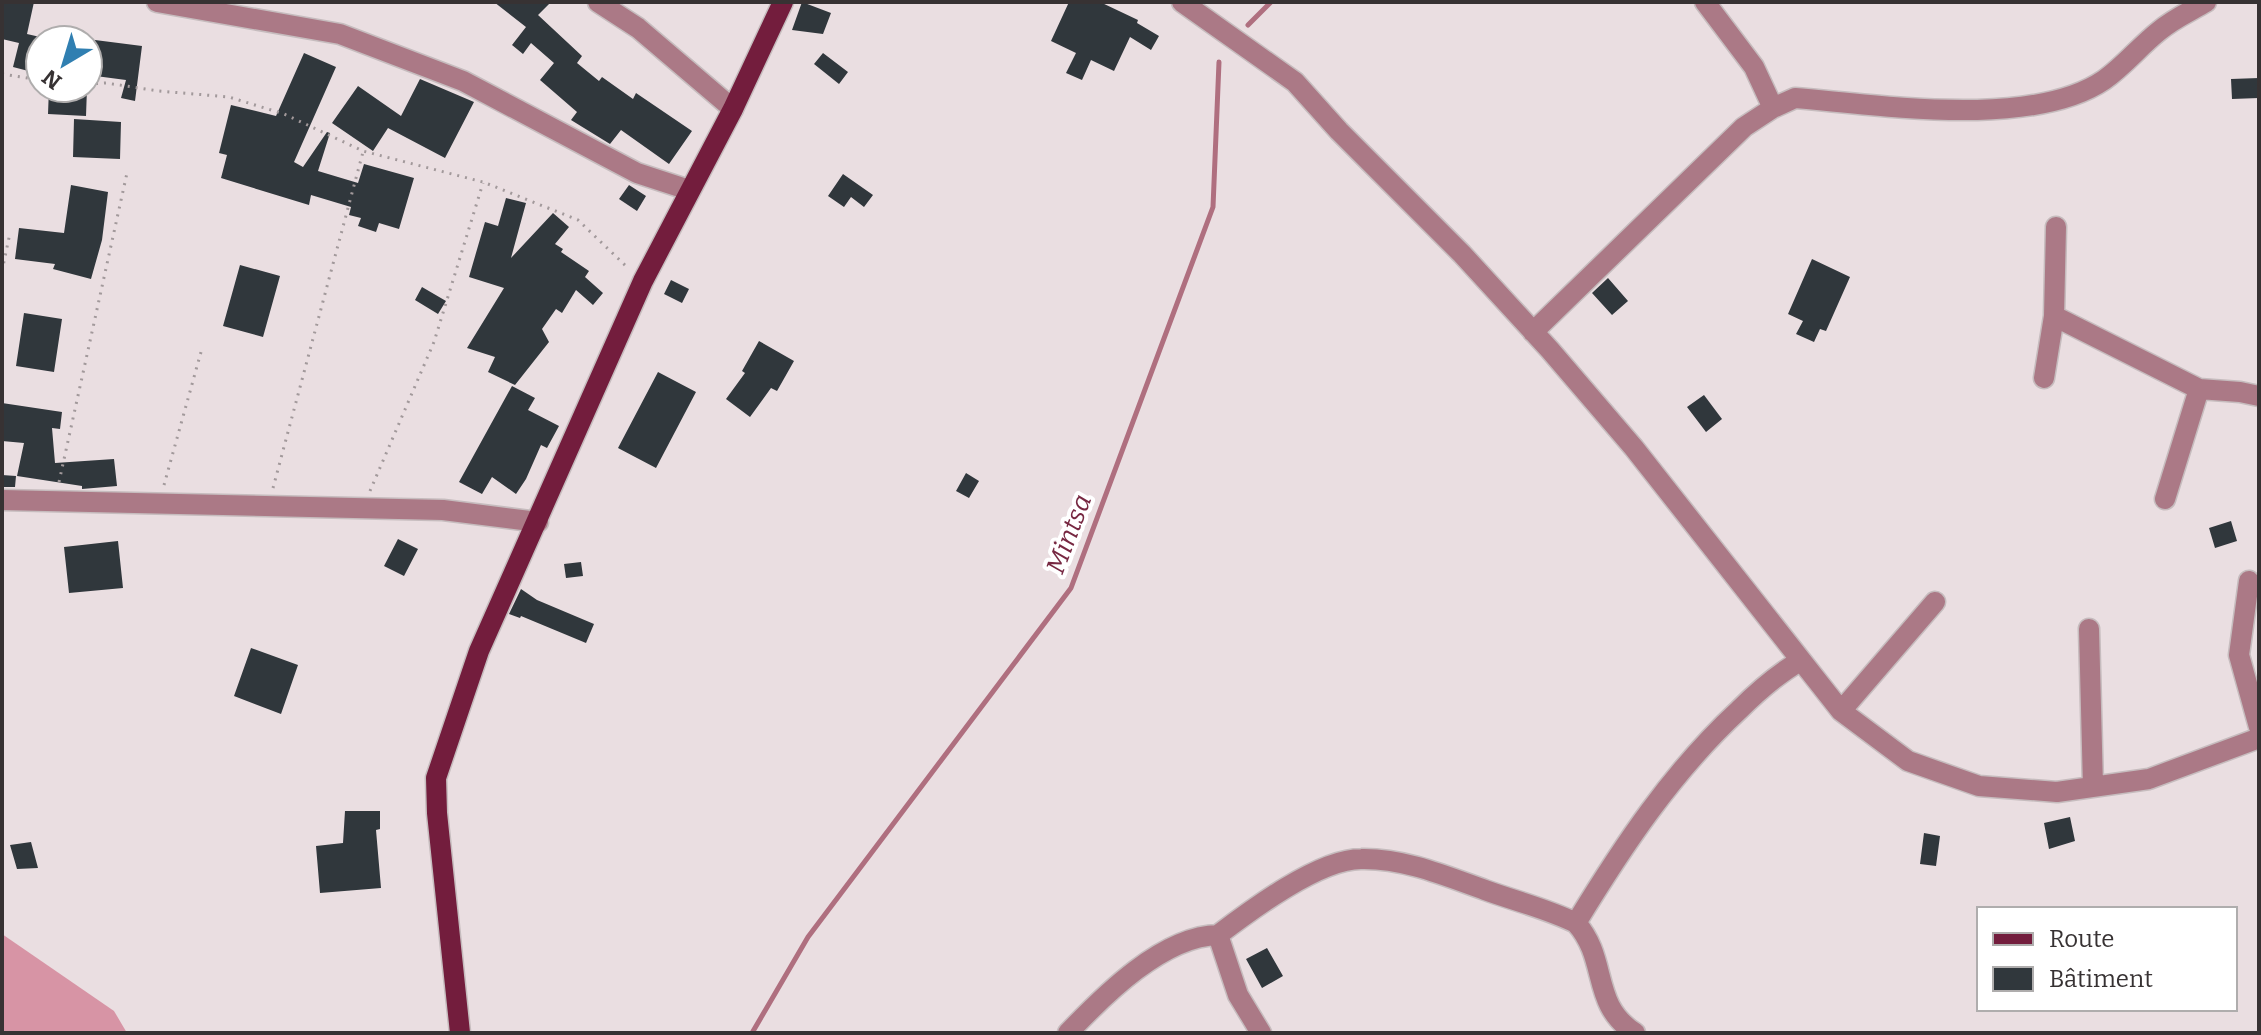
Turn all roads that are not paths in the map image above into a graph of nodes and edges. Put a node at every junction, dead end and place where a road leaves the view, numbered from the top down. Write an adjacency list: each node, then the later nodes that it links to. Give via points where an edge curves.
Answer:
1 (157, 2): 9 (street, via 340,34 463,81 637,173)
2 (598, 2): 8 (street, via 638,28)
3 (783, 2): 8 (main road)
4 (1182, 2): 12 (street, via 1295,82)
5 (1705, 2): 7 (street, via 1754,67)
6 (2206, 2): 7 (street, via 2162,28 2103,80 2061,100 1943,109 1795,98)
7 (1773, 108): 12 (street, via 1744,127)
8 (733, 109): 9 (main road)
9 (689, 190): 18 (main road, via 643,281)
10 (2056, 227): 11 (street)
11 (2054, 316): 13 (street); 14 (street)
12 (1533, 332): 22 (street, via 1634,448)
13 (2044, 378)
14 (2199, 389): 15 (street); 16 (street)
15 (2259, 396)
16 (2165, 499)
17 (2, 500): 18 (street, via 443,510)
18 (538, 522): 29 (main road, via 479,651 436,778)
19 (2249, 581): 24 (street, via 2239,655)
20 (1935, 602): 23 (street)
21 (2089, 629): 26 (street)
22 (1800, 661): 23 (street); 27 (street, via 1777,674 1716,731 1674,779)
23 (1841, 711): 26 (street, via 1908,761 1979,786 2057,792)
24 (2259, 727)
25 (2259, 738): 26 (street, via 2149,779)
26 (2093, 787)
27 (1576, 923): 28 (street, via 1405,863 1360,858 1332,865 1284,889); 32 (street, via 1595,952 1604,997 1621,1024)
28 (1218, 935): 30 (street, via 1175,945 1125,979); 31 (street, via 1238,995)
29 (460, 1033)
30 (1068, 1033)
31 (1261, 1033)
32 (1635, 1033)

